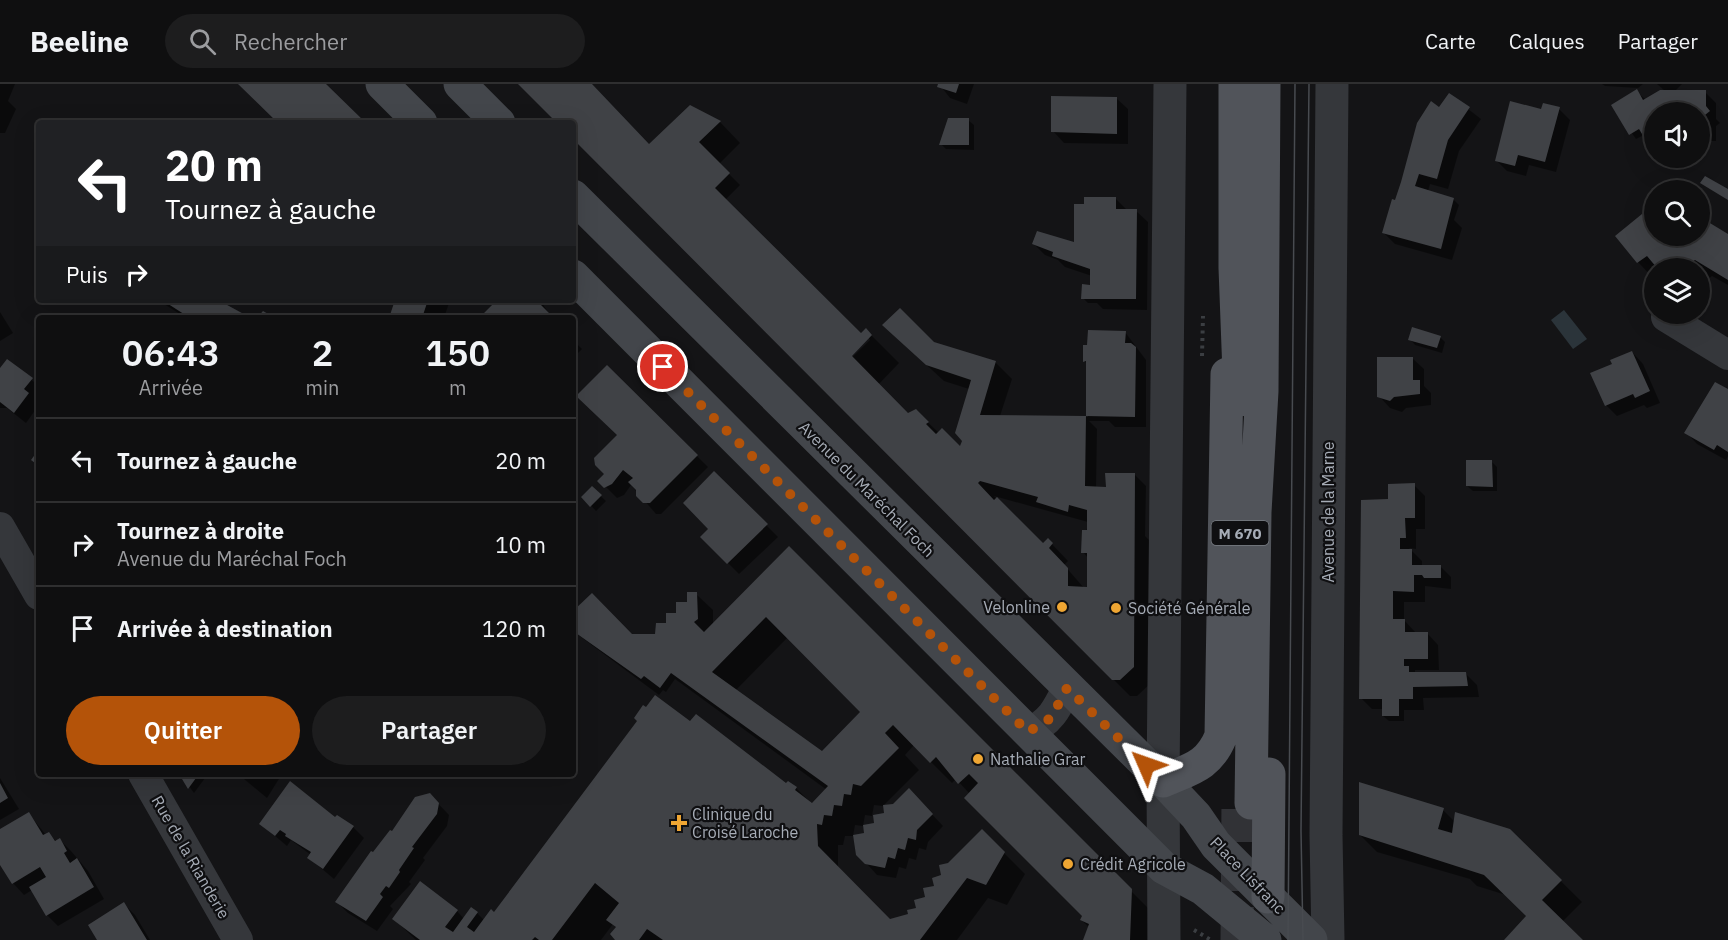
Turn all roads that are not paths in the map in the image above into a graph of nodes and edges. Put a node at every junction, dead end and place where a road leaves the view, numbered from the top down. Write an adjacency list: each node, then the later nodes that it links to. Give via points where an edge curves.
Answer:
1 (382, 84): 7 (main road)
2 (460, 84): 8 (main road)
3 (1170, 84): 20 (street)
4 (1235, 84): 10 (main road, M 670)
5 (1264, 84): 14 (main road, M 670)
6 (1332, 84): 27 (street, Avenue de la Marne)
7 (418, 120)
8 (497, 120)
9 (576, 199): 17 (main road, Avenue du Maréchal Foch)
10 (1235, 268): 14 (main road, M 670, via 1244,801); 20 (main road, via 1227,390 1221,736 1202,764)
11 (576, 279): 18 (main road)
12 (1679, 324): 13 (street)
13 (1728, 355)
14 (1262, 391): 22 (main road, via 1269,552)
15 (0, 527): 16 (street)
16 (36, 589)
17 (1067, 688): 18 (street, via 1051,718); 20 (main road, Avenue du Maréchal Foch)
18 (1028, 732): 21 (main road)
19 (145, 777): 23 (street, Rue de la Rianderie)
20 (1163, 781): 21 (street); 22 (main road, Place Lisfranc, via 1196,816 1216,845)
21 (1164, 868): 24 (street); 25 (main road, Place Lisfranc, via 1203,889)
22 (1268, 897): 25 (main road); 26 (main road, Place Lisfranc)
23 (238, 940)
24 (1164, 940)
25 (1267, 940)
26 (1311, 940)
27 (1328, 940)

